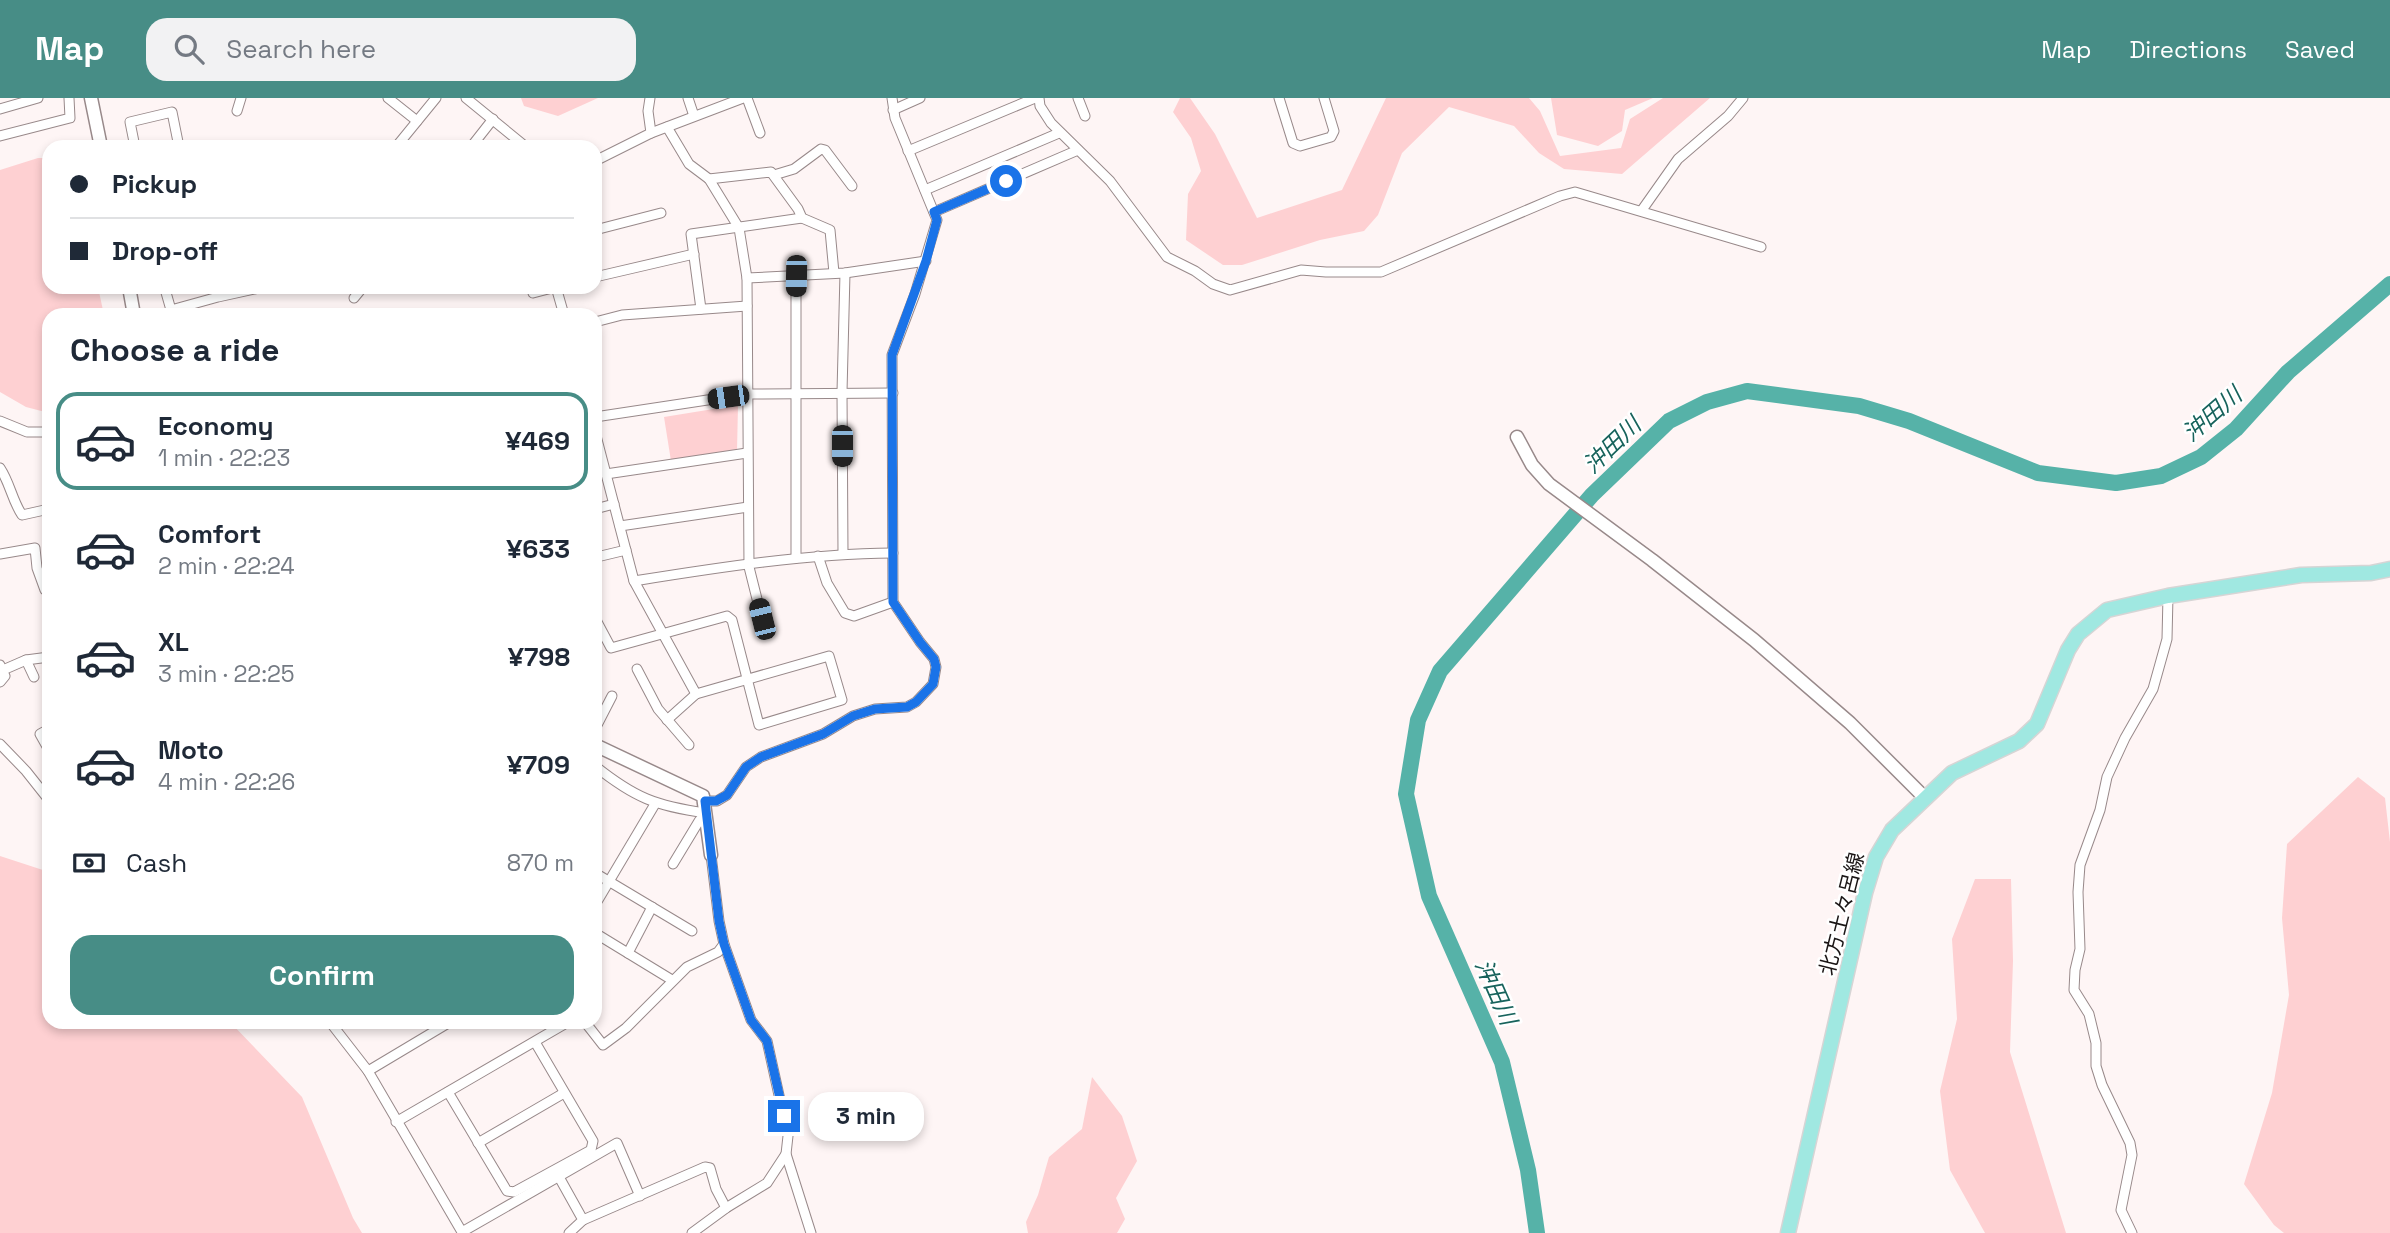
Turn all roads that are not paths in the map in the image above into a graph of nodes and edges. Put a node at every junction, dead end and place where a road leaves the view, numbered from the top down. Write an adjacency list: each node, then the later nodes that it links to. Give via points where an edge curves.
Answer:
1 (38, 98): 18 (street)
2 (69, 98): 29 (street, via 70,118)
3 (91, 98): 30 (street)
4 (241, 98): 20 (street)
5 (388, 98): 24 (street)
6 (436, 98): 24 (street)
7 (466, 98): 23 (street)
8 (650, 98): 26 (street)
9 (688, 98): 21 (street)
10 (745, 98): 21 (street); 27 (street)
11 (892, 98): 19 (street)
12 (920, 98): 19 (street)
13 (1037, 98): 28 (street); 36 (street)
14 (1078, 98): 22 (street)
15 (1279, 98): 16 (street, via 1293,143 1300,146 1331,137 1334,131)
16 (1324, 98)
17 (1743, 98): 43 (street, via 1678,159)
18 (0, 109)
19 (893, 110): 36 (street)
20 (237, 111)
21 (694, 116): 25 (street)
22 (1085, 116)
23 (493, 119): 34 (street); 35 (street)
24 (417, 121): 33 (street)
25 (667, 127): 26 (street); 40 (street, via 689,164)
26 (651, 133): 38 (street)
27 (760, 133)
28 (1059, 133): 37 (street); 42 (street)
29 (0, 136)
30 (100, 140)
31 (134, 140): 32 (street, via 131,122 172,112)
32 (178, 140)
33 (402, 140)
34 (476, 140)
35 (518, 140)
36 (908, 150): 42 (street)
37 (1078, 150): 43 (street, via 1110,181 1171,261 1230,290 1301,270 1381,272 1568,193); 44 (street)
38 (602, 158)
39 (774, 175): 40 (street); 41 (street, via 793,169 821,149); 46 (street)
40 (709, 179): 48 (street)
41 (852, 186)
42 (925, 190): 44 (street)
43 (1642, 210): 49 (street)
44 (934, 212): 51 (street, via 937,220)
45 (661, 213): 47 (street)
46 (802, 218): 48 (street); 52 (street, via 830,230)
47 (602, 228)
48 (739, 228): 50 (street, via 691,234); 55 (street)
49 (1761, 247)
50 (694, 254): 53 (street); 61 (street)
51 (926, 261): 52 (street); 65 (street, via 892,355)
52 (840, 273): 54 (street); 63 (street)
53 (602, 275)
54 (796, 276): 55 (street); 64 (street)
55 (747, 278): 59 (street)
56 (232, 294): 60 (street)
57 (357, 294): 58 (street)
58 (354, 298)
59 (747, 306): 61 (street); 66 (street)
60 (178, 308)
61 (701, 309): 62 (street)
62 (602, 320)
63 (842, 392): 64 (street); 65 (street); 81 (street)
64 (795, 393): 66 (street); 86 (street)
65 (893, 393): 82 (street)
66 (747, 394): 67 (street); 71 (street)
67 (602, 416)
68 (0, 421): 69 (street, via 27,432)
69 (42, 432)
70 (1517, 437): 112 (street, via 1532,465 1552,486 1754,640 1850,723)
71 (747, 453): 74 (street); 77 (street)
72 (602, 467): 74 (street)
73 (0, 468): 78 (street, via 22,515)
74 (606, 474): 75 (street)
75 (614, 503): 76 (street); 79 (street)
76 (602, 507)
77 (748, 507): 79 (street); 87 (street)
78 (42, 511)
79 (620, 526): 80 (street)
80 (626, 550): 84 (street); 89 (street)
81 (842, 553): 82 (street); 85 (street)
82 (893, 553): 92 (street)
83 (0, 554): 90 (street, via 35,548)
84 (602, 556)
85 (818, 556): 86 (street); 92 (street, via 845,613 854,616)
86 (796, 558): 87 (street)
87 (749, 563): 89 (street); 93 (street)
88 (2390, 570): 91 (main road, 北方土々呂線, via 2301,575)
89 (635, 581): 95 (street)
90 (42, 582)
91 (2168, 596): 112 (main road, 北方土々呂線, via 2123,605 2092,621 2068,650 2037,723 2019,741 1952,773); 145 (street, via 2167,639 2153,690 2107,777 2080,865 2078,892 2080,950 2074,990 2089,1014 2102,1085 2130,1143 2132,1155 2121,1210)
92 (893, 602): 114 (street, via 934,659 933,684 907,707 853,716 823,734 761,757 746,767 727,795)
93 (762, 619)
94 (602, 631): 95 (street, via 611,648)
95 (662, 632): 101 (street, via 727,616 732,620); 103 (street)
96 (42, 658): 97 (street)
97 (26, 660): 98 (street); 100 (street)
98 (1, 667): 102 (street, via 5,676)
99 (637, 669): 106 (street)
100 (34, 677)
101 (747, 679): 101 (street, via 829,656 842,700 759,725); 103 (street)
102 (0, 682)
103 (696, 694): 106 (street)
104 (612, 696): 105 (street)
105 (602, 715)
106 (667, 720): 108 (street)
107 (0, 744): 111 (street)
108 (689, 745)
109 (602, 749): 114 (street, via 703,796)
110 (602, 771): 113 (street)
111 (42, 791)
112 (1925, 798): 144 (main road, 北方土々呂線, via 1892,830 1876,857)
113 (655, 804): 114 (street); 118 (street)
114 (705, 807): 115 (street); 116 (street)
115 (711, 855): 123 (street)
116 (673, 864)
117 (602, 877): 118 (street)
118 (609, 881): 119 (street); 120 (street)
119 (602, 893)
120 (652, 907): 121 (street); 124 (street)
121 (692, 931)
122 (602, 937): 124 (street)
123 (724, 944): 125 (street); 136 (street, via 751,1020 767,1041 788,1136)
124 (628, 953): 125 (street)
125 (672, 980): 129 (street, via 603,1045)
126 (336, 1029): 131 (street)
127 (438, 1029): 131 (street)
128 (556, 1029): 130 (street)
129 (590, 1029)
130 (534, 1042): 132 (street); 133 (street)
131 (368, 1071): 134 (street)
132 (448, 1093): 134 (street); 135 (street)
133 (564, 1093): 135 (street); 135 (street, via 593,1141 591,1150 514,1192 507,1191)
134 (396, 1122): 137 (street, via 462,1232)
135 (478, 1143)
136 (786, 1154): 139 (street, via 767,1183); 143 (street)
137 (558, 1177): 138 (street, via 617,1143); 140 (street)
138 (640, 1196): 139 (street, via 705,1167 710,1168); 140 (street)
139 (726, 1208): 142 (street)
140 (583, 1220): 141 (street)
141 (569, 1233)
142 (692, 1233)
143 (811, 1233)
144 (1788, 1233)
145 (2133, 1233)

